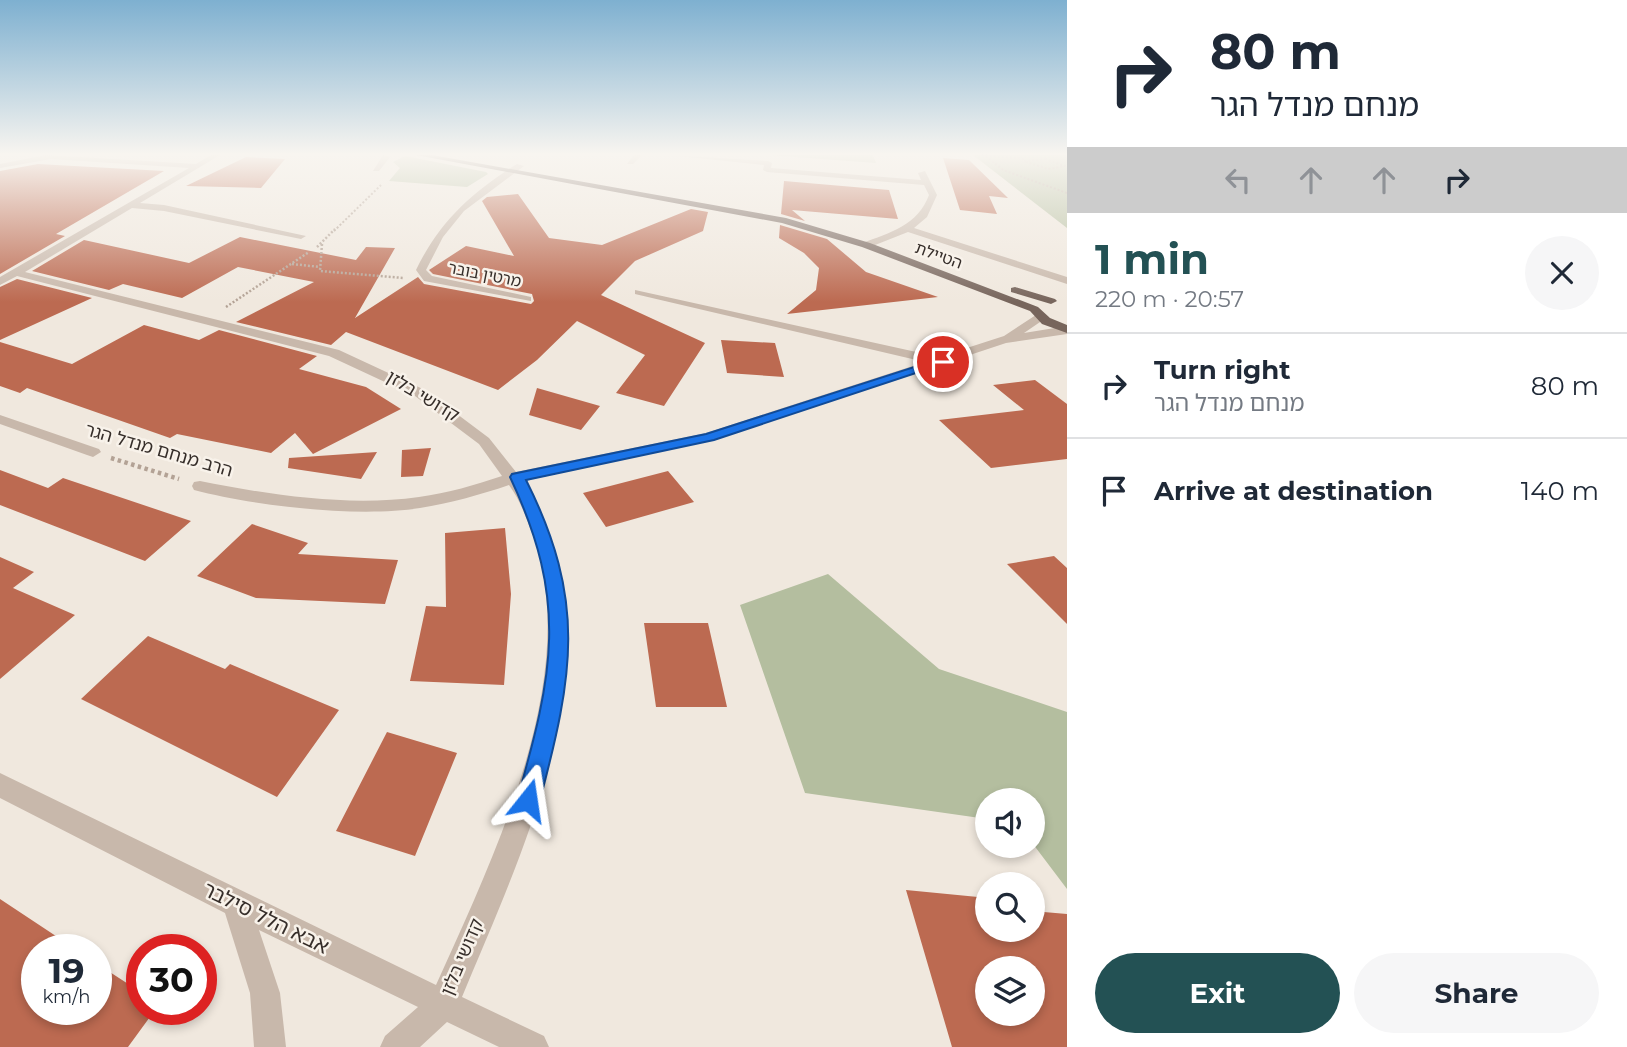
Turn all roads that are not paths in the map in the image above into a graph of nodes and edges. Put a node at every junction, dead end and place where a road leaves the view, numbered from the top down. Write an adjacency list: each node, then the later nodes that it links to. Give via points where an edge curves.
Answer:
1 (463, 204): 14 (street, מרטין בובר, via 424,262 423,276)
2 (705, 204): 9 (main road, הטיילת, via 758,214)
3 (739, 204): 8 (main road, הטיילת)
4 (931, 204): 6 (street)
5 (130, 205): 7 (street); 10 (street)
6 (909, 229): 8 (street); 11 (street)
7 (301, 236)
8 (881, 240): 9 (street); 15 (main road, הטיילת)
9 (866, 246): 17 (main road, הטיילת)
10 (16, 273): 12 (street); 23 (street, קדושי בלזן, via 334,353 378,369 468,423)
11 (1067, 281)
12 (0, 282)
13 (639, 292): 20 (street)
14 (527, 299)
15 (1051, 300): 16 (main road, הטיילת); 17 (main road, via 1037,304)
16 (1067, 301)
17 (1037, 313): 18 (main road, הטיילת); 19 (street)
18 (1067, 330): 19 (street)
19 (1004, 340): 20 (street, הרב מנחם מנדל הגר)
20 (943, 362): 23 (street, הרב מנחם מנדל הגר, via 709,437)
21 (0, 419): 22 (street, הרב מנחם מנדל הגר)
22 (93, 452)
23 (517, 477): 24 (street, הרב מנחם מנדל הגר, via 467,493 377,506 284,500); 27 (street, קדושי בלזן, via 550,559 558,602 560,653 551,719 528,800)
24 (200, 486)
25 (0, 785): 26 (street, אבא הלל סילבר)
26 (236, 904): 27 (street, אבא הלל סילבר); 28 (street, via 265,993)
27 (443, 1003): 29 (street); 30 (street, אבא הלל סילבר)
28 (271, 1047)
29 (396, 1047)
30 (533, 1047)

